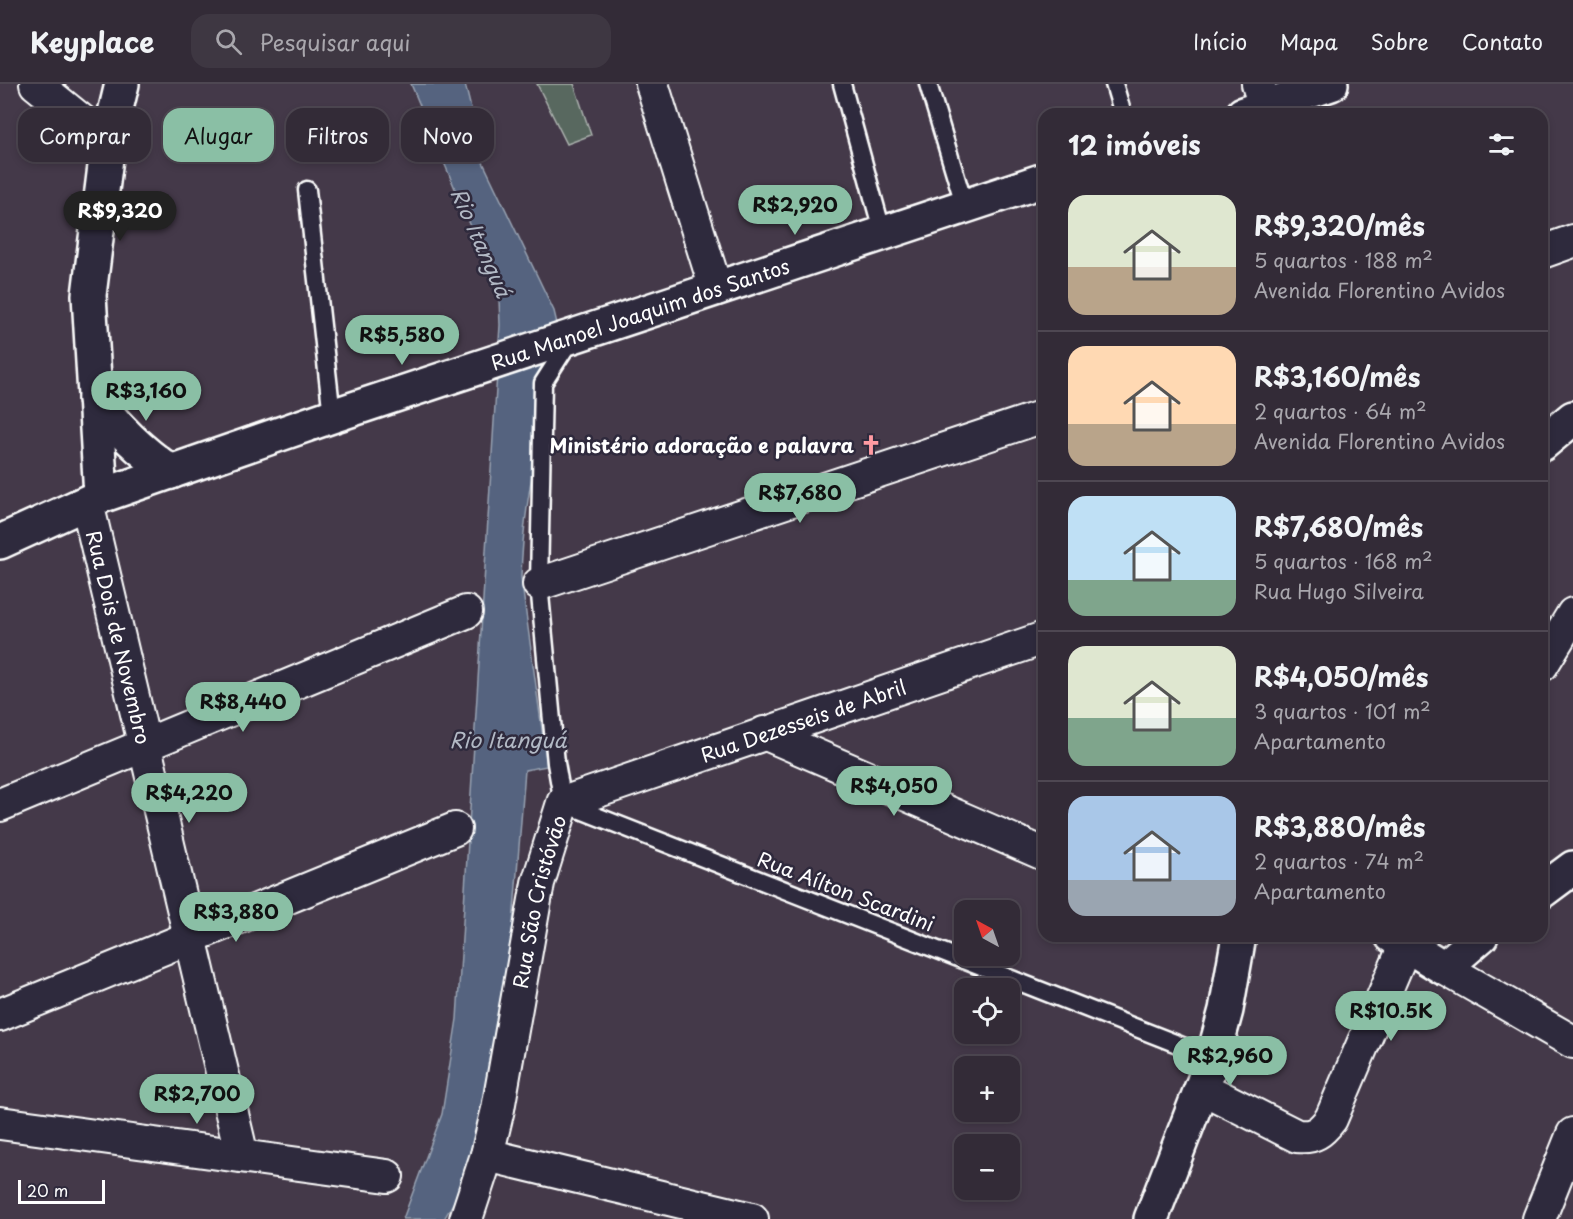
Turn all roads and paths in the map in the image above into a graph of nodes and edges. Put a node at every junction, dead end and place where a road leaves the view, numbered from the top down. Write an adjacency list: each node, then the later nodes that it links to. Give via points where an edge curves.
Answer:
1 (36, 84): 9 (street)
2 (652, 84): 19 (street)
3 (842, 84): 16 (lane)
4 (928, 84): 15 (lane)
5 (1114, 84): 11 (lane)
6 (1331, 84): 8 (main road)
7 (122, 85): 10 (main road)
8 (1255, 102)
9 (66, 108)
10 (116, 108)
11 (1121, 108)
12 (106, 162): 21 (main road, via 89,295)
13 (1038, 182): 15 (main road, Rua Manoel Joaquim dos Santos)
14 (308, 190): 22 (lane)
15 (965, 207): 16 (main road, Rua Manoel Joaquim dos Santos)
16 (883, 234): 19 (main road, Rua Manoel Joaquim dos Santos)
17 (1573, 241): 18 (street)
18 (1548, 250)
19 (716, 289): 20 (main road, Rua Manoel Joaquim dos Santos)
20 (567, 339): 22 (main road, Rua Manoel Joaquim dos Santos); 27 (lane, Rua São Cristóvão, via 543,383)
21 (95, 399): 24 (main road, via 119,431); 25 (main road)
22 (332, 416): 24 (main road, Rua Manoel Joaquim dos Santos)
23 (1038, 418): 27 (street)
24 (171, 472): 25 (main road, Rua Manoel Joaquim dos Santos)
25 (94, 499): 26 (main road, Rua Manoel Joaquim dos Santos); 33 (street, Rua Dois de Novembro)
26 (0, 542)
27 (539, 584): 34 (lane, Rua São Cristóvão)
28 (466, 612): 33 (street)
29 (1573, 614): 31 (street)
30 (1038, 640): 32 (street, Rua Dezesseis de Abril)
31 (1548, 655)
32 (764, 733): 34 (street, Rua Dezesseis de Abril); 37 (street)
33 (145, 747): 35 (street); 40 (street, Rua Dois de Novembro)
34 (563, 803): 48 (lane, Rua Aílton Scardini); 52 (street, Rua São Cristóvão, via 538,883)
35 (0, 805)
36 (455, 829): 40 (street)
37 (1038, 851)
38 (1573, 868): 39 (main road)
39 (1548, 887)
40 (190, 935): 46 (street); 53 (street, Rua Dois de Novembro)
41 (1238, 942): 48 (main road)
42 (1401, 942): 49 (street, via 1331,1119 1322,1132 1310,1137 1297,1136)
43 (1406, 942): 45 (main road)
44 (1474, 942): 45 (main road)
45 (1444, 968): 47 (street)
46 (0, 1015)
47 (1573, 1042)
48 (1214, 1058): 49 (main road)
49 (1202, 1088): 57 (main road)
50 (0, 1123): 53 (street)
51 (1573, 1134): 58 (street)
52 (487, 1155): 55 (street, Rua São Cristóvão); 56 (street)
53 (242, 1156): 54 (street)
54 (387, 1176)
55 (466, 1219)
56 (752, 1219)
57 (1151, 1219)
58 (1539, 1219)

